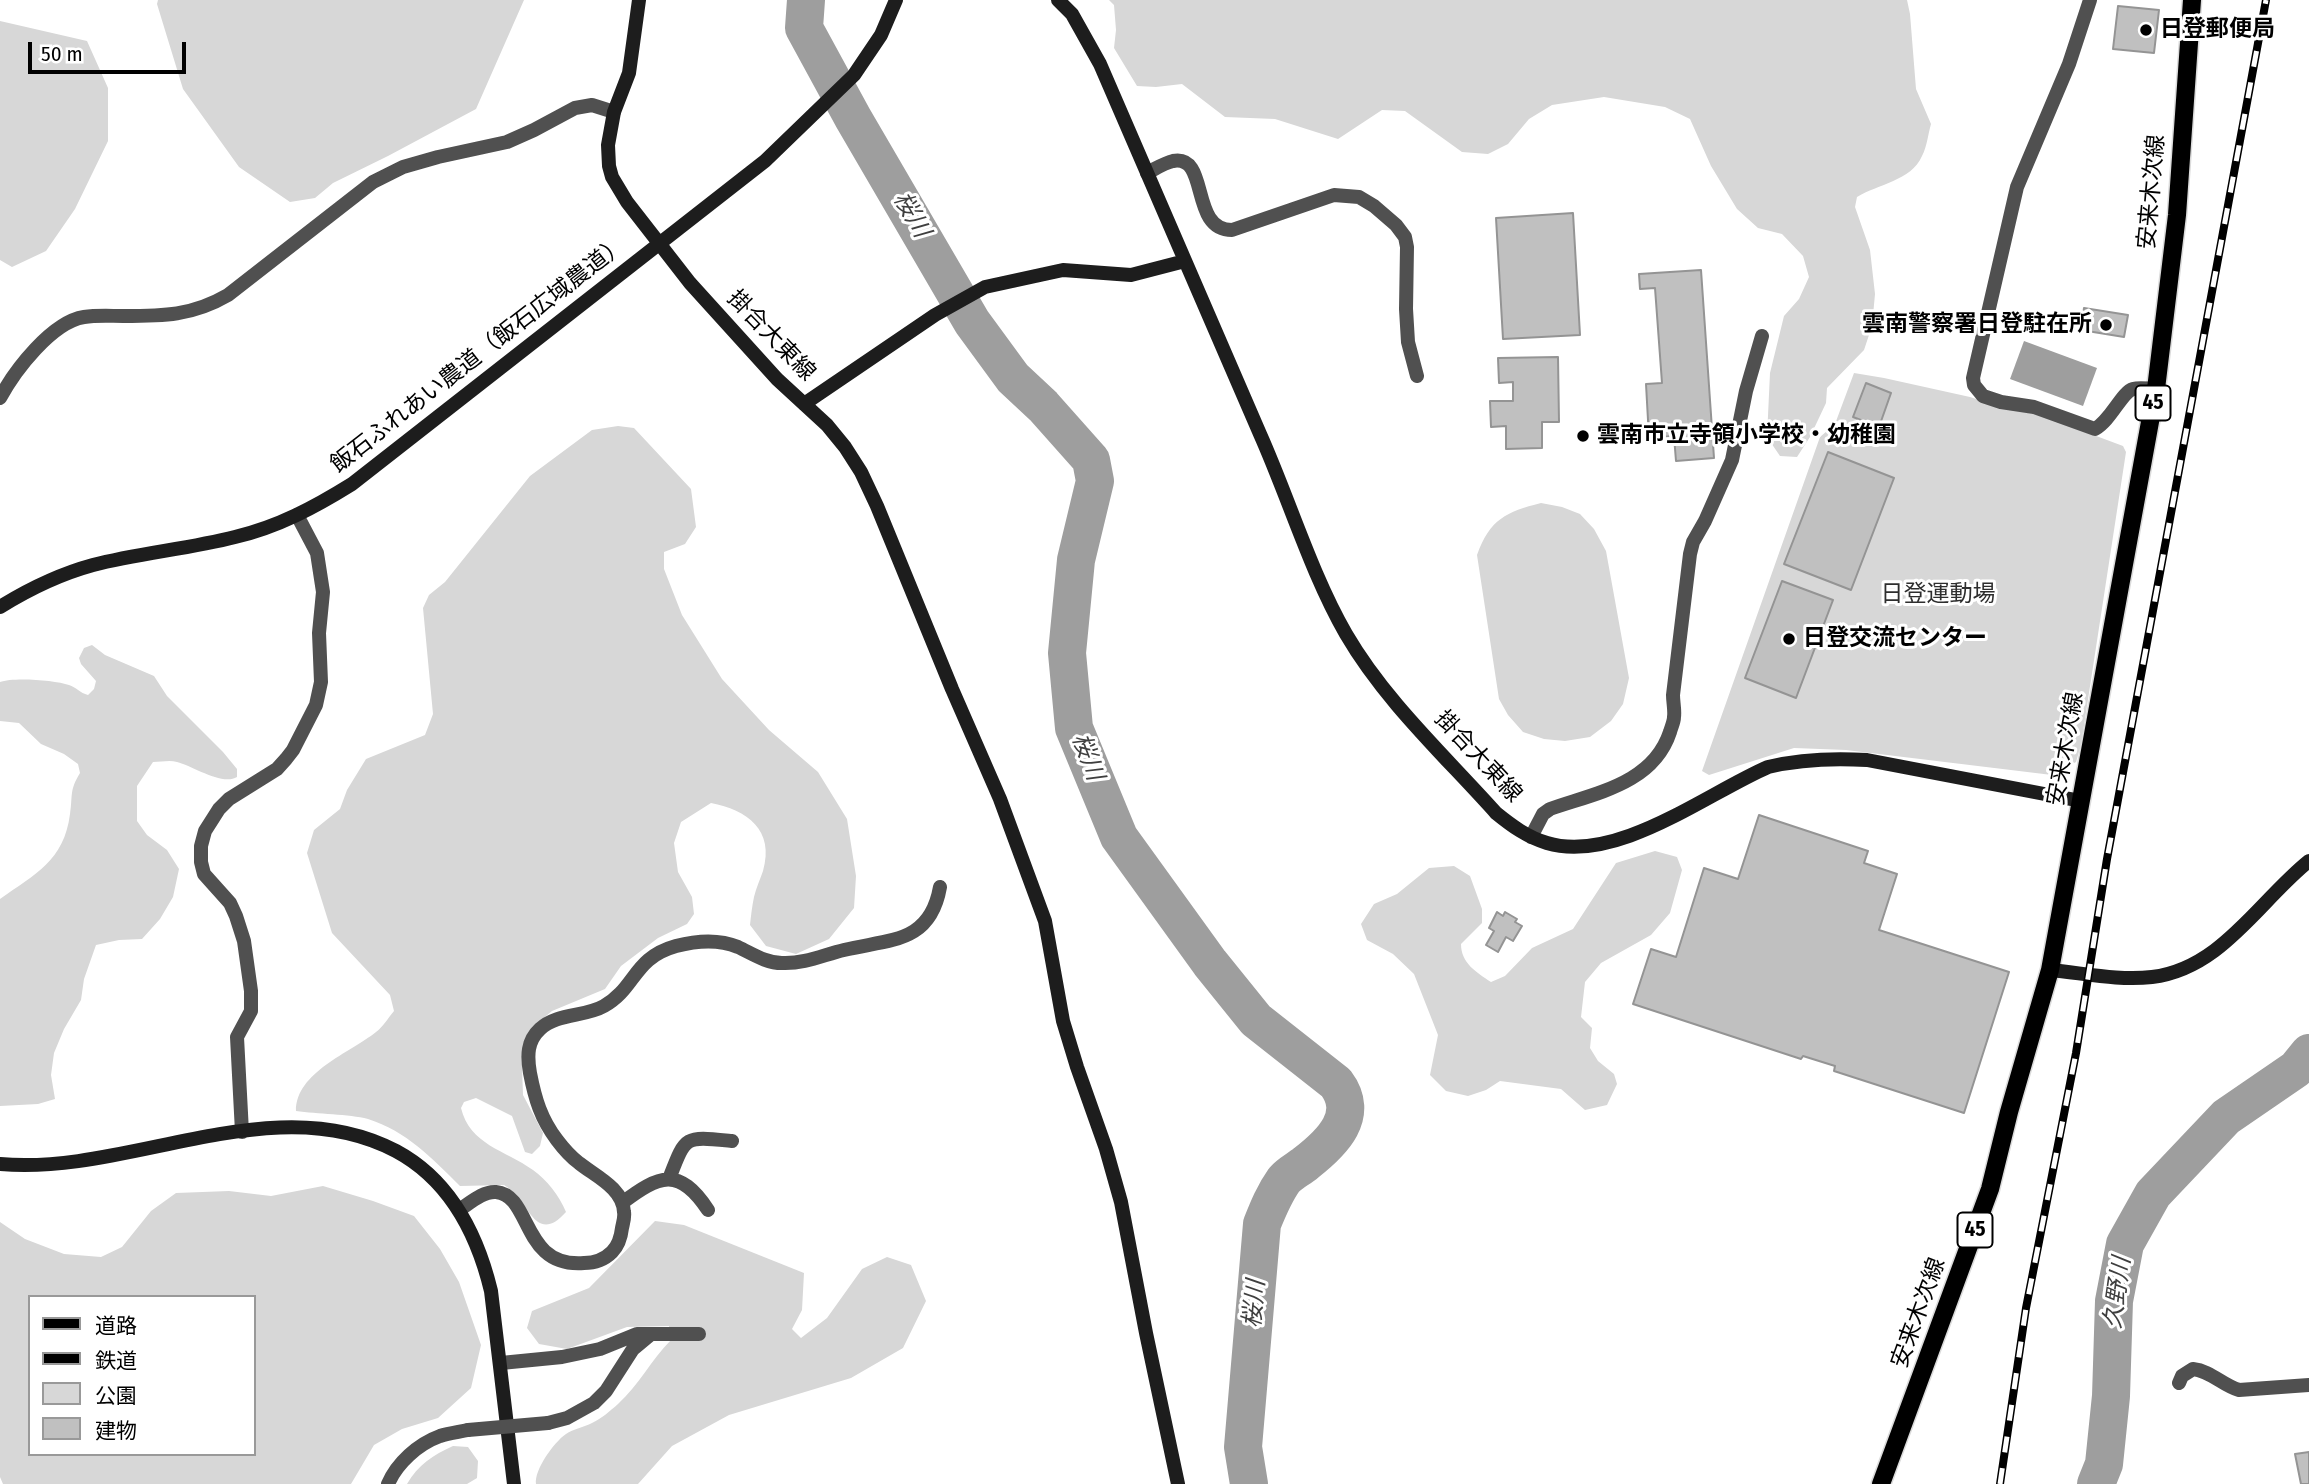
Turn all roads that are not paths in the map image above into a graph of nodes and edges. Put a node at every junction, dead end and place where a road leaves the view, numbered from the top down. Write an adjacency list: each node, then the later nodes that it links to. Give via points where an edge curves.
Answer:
1 (639, 0): 6 (street, 掛合大東線, via 629,74)
2 (896, 0): 8 (street, 飯石ふれあい農道（飯石広域農道）, via 881,35 854,75 765,161)
3 (1058, 0): 7 (street, 掛合大東線, via 1072,14 1100,64)
4 (2090, 0): 12 (street, via 2017,187 1974,385 1983,396 2034,407 2095,429 2110,418 2128,391)
5 (2192, 0): 12 (main road, 安来木次線 / 45, via 2177,215)
6 (614, 112): 8 (street, 掛合大東線, via 608,145 612,177); 13 (street, via 592,105 575,108 507,142 403,167 373,182 209,306 179,315 84,317 65,323 24,362)
7 (1147, 173): 9 (street, 掛合大東線); 11 (street, via 1172,161 1188,164 1208,216 1224,230 1334,195 1359,197 1374,206 1396,225 1408,247 1408,342)
8 (660, 244): 14 (street, 掛合大東線, via 690,284); 15 (street, 飯石ふれあい農道（飯石広域農道）, via 352,484)
9 (1185, 261): 14 (street, 掛合大東線, via 1131,275 1063,270 985,287); 18 (street, 掛合大東線, via 1346,634 1371,671 1496,813)
10 (1762, 336): 18 (street, via 1732,460 1690,554 1673,695 1675,718 1668,739 1641,775 1550,809)
11 (1416, 376)
12 (2156, 389): 17 (main road, 安来木次線 / 45)
13 (0, 398)
14 (804, 404): 36 (street, via 827,425 861,472 1000,799 1045,921 1063,1021 1121,1202)
15 (297, 516): 16 (street, 飯石ふれあい農道（飯石広域農道）, via 237,537 94,565 35,587); 22 (street, via 317,553 323,592 321,682 316,705 286,759 219,809 201,846 205,874 230,903 244,941 251,1001 237,1037)
16 (0, 607)
17 (2081, 801): 18 (street, 掛合大東線, via 1867,760 1832,758 1768,767 1618,840 1567,847); 21 (main road, 安来木次線 / 45)
18 (1531, 837)
19 (2309, 861): 21 (street, via 2218,948 2175,972 2133,978)
20 (940, 887): 26 (street, via 930,919 904,937 780,964 720,942 676,946 649,959 615,999 601,1008 556,1020 538,1030 528,1048 528,1062 540,1115 568,1153 609,1184)
21 (2050, 970): 37 (main road, 安来木次線 / 45, via 1990,1189)
22 (242, 1132): 24 (street, via 60,1163); 27 (street, via 318,1128 384,1145 411,1159)
23 (732, 1141): 25 (street, via 693,1139 686,1143)
24 (0, 1164)
25 (669, 1179): 26 (street, via 652,1183); 28 (street, via 691,1188)
26 (622, 1203): 27 (street, via 620,1239 614,1250 592,1263 577,1264 541,1250 508,1195 485,1194)
27 (459, 1210): 31 (street, via 484,1261)
28 (708, 1210)
29 (651, 1334): 30 (street); 31 (street, via 637,1334 562,1357); 34 (street, bridge, via 633,1349 594,1404 548,1423 439,1436 402,1462)
30 (699, 1334)
31 (500, 1363): 35 (street)
32 (2179, 1382): 33 (street, via 2193,1369 2239,1390)
33 (2309, 1385)
34 (388, 1484)
35 (514, 1484)
36 (1178, 1484)
37 (1881, 1484)

